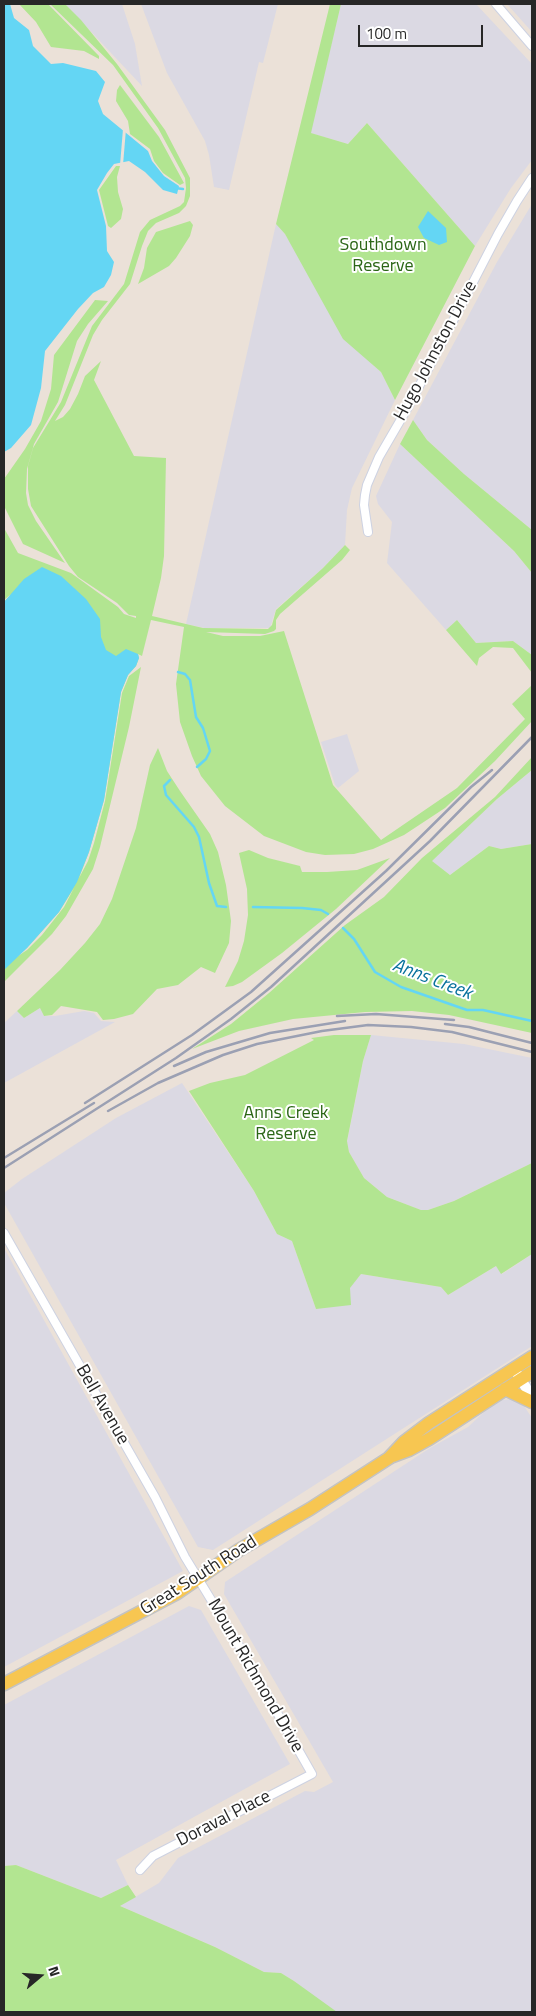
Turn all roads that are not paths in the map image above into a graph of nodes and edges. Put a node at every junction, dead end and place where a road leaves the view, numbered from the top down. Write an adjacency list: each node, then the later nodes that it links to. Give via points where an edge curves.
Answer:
1 (496, 4): 2 (street)
2 (532, 46)
3 (532, 178): 4 (street, Hugo Johnston Drive, via 379,457 365,495)
4 (368, 532)
5 (4, 1233): 11 (street, Bell Avenue)
6 (526, 1370): 7 (main road, Great South Road); 8 (street); 10 (main road, Great South Road, via 429,1423)
7 (505, 1389): 9 (main road); 10 (main road, Great South Road, via 409,1450)
8 (532, 1397)
9 (532, 1402)
10 (389, 1458): 11 (main road, Great South Road)
11 (198, 1578): 12 (main road, Great South Road, via 178,1593); 13 (street, Mount Richmond Drive)
12 (4, 1684)
13 (312, 1774): 14 (street, Doraval Place, via 153,1856)
14 (140, 1870)

